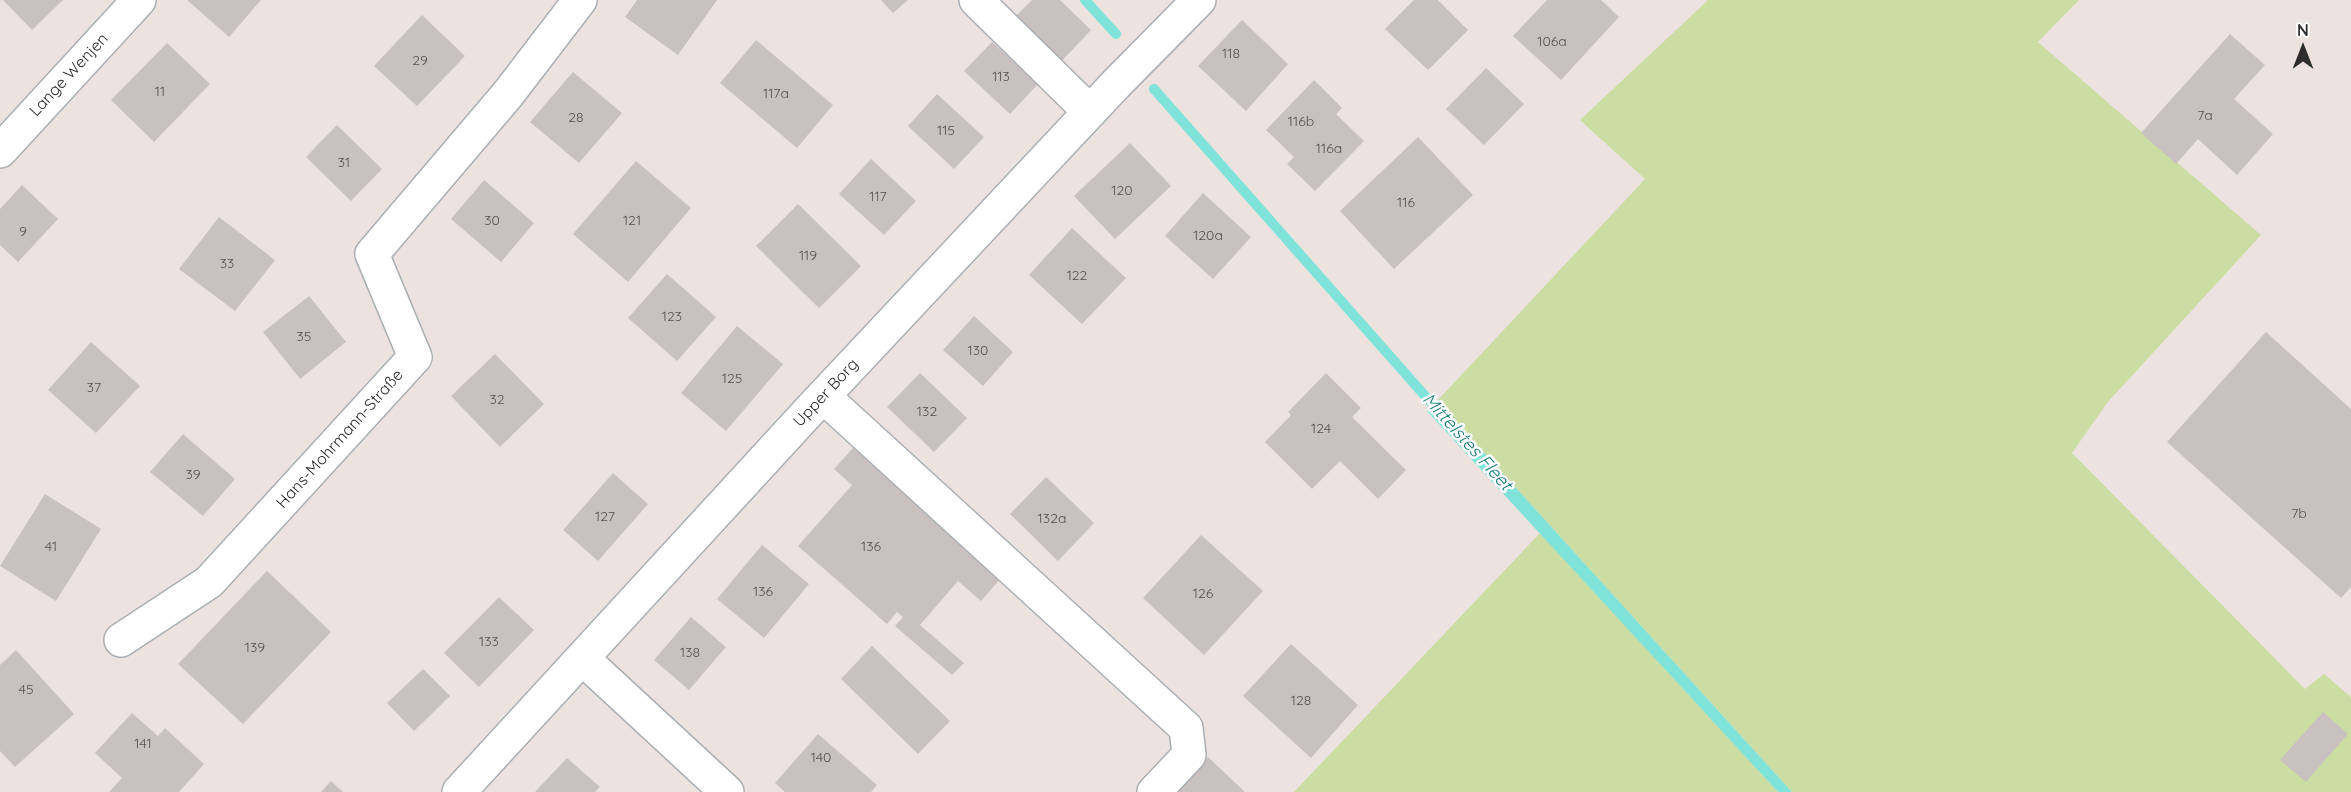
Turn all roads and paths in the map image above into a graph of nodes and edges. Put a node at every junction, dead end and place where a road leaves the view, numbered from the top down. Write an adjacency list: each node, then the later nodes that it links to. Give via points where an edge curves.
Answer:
1 (139, 0): 6 (street, Lange Wenjen)
2 (580, 0): 8 (street, Hans-Mohrmann-Straße, via 508,94 372,254 415,357 209,582)
3 (976, 0): 5 (street)
4 (1199, 0): 5 (street, Upper Borg)
5 (1090, 112): 7 (street, Upper Borg)
6 (0, 151)
7 (823, 396): 9 (street, Upper Borg); 12 (street, via 1186,728 1189,755)
8 (120, 640)
9 (582, 658): 10 (street, Upper Borg); 11 (street)
10 (459, 792)
11 (728, 792)
12 (1154, 792)

